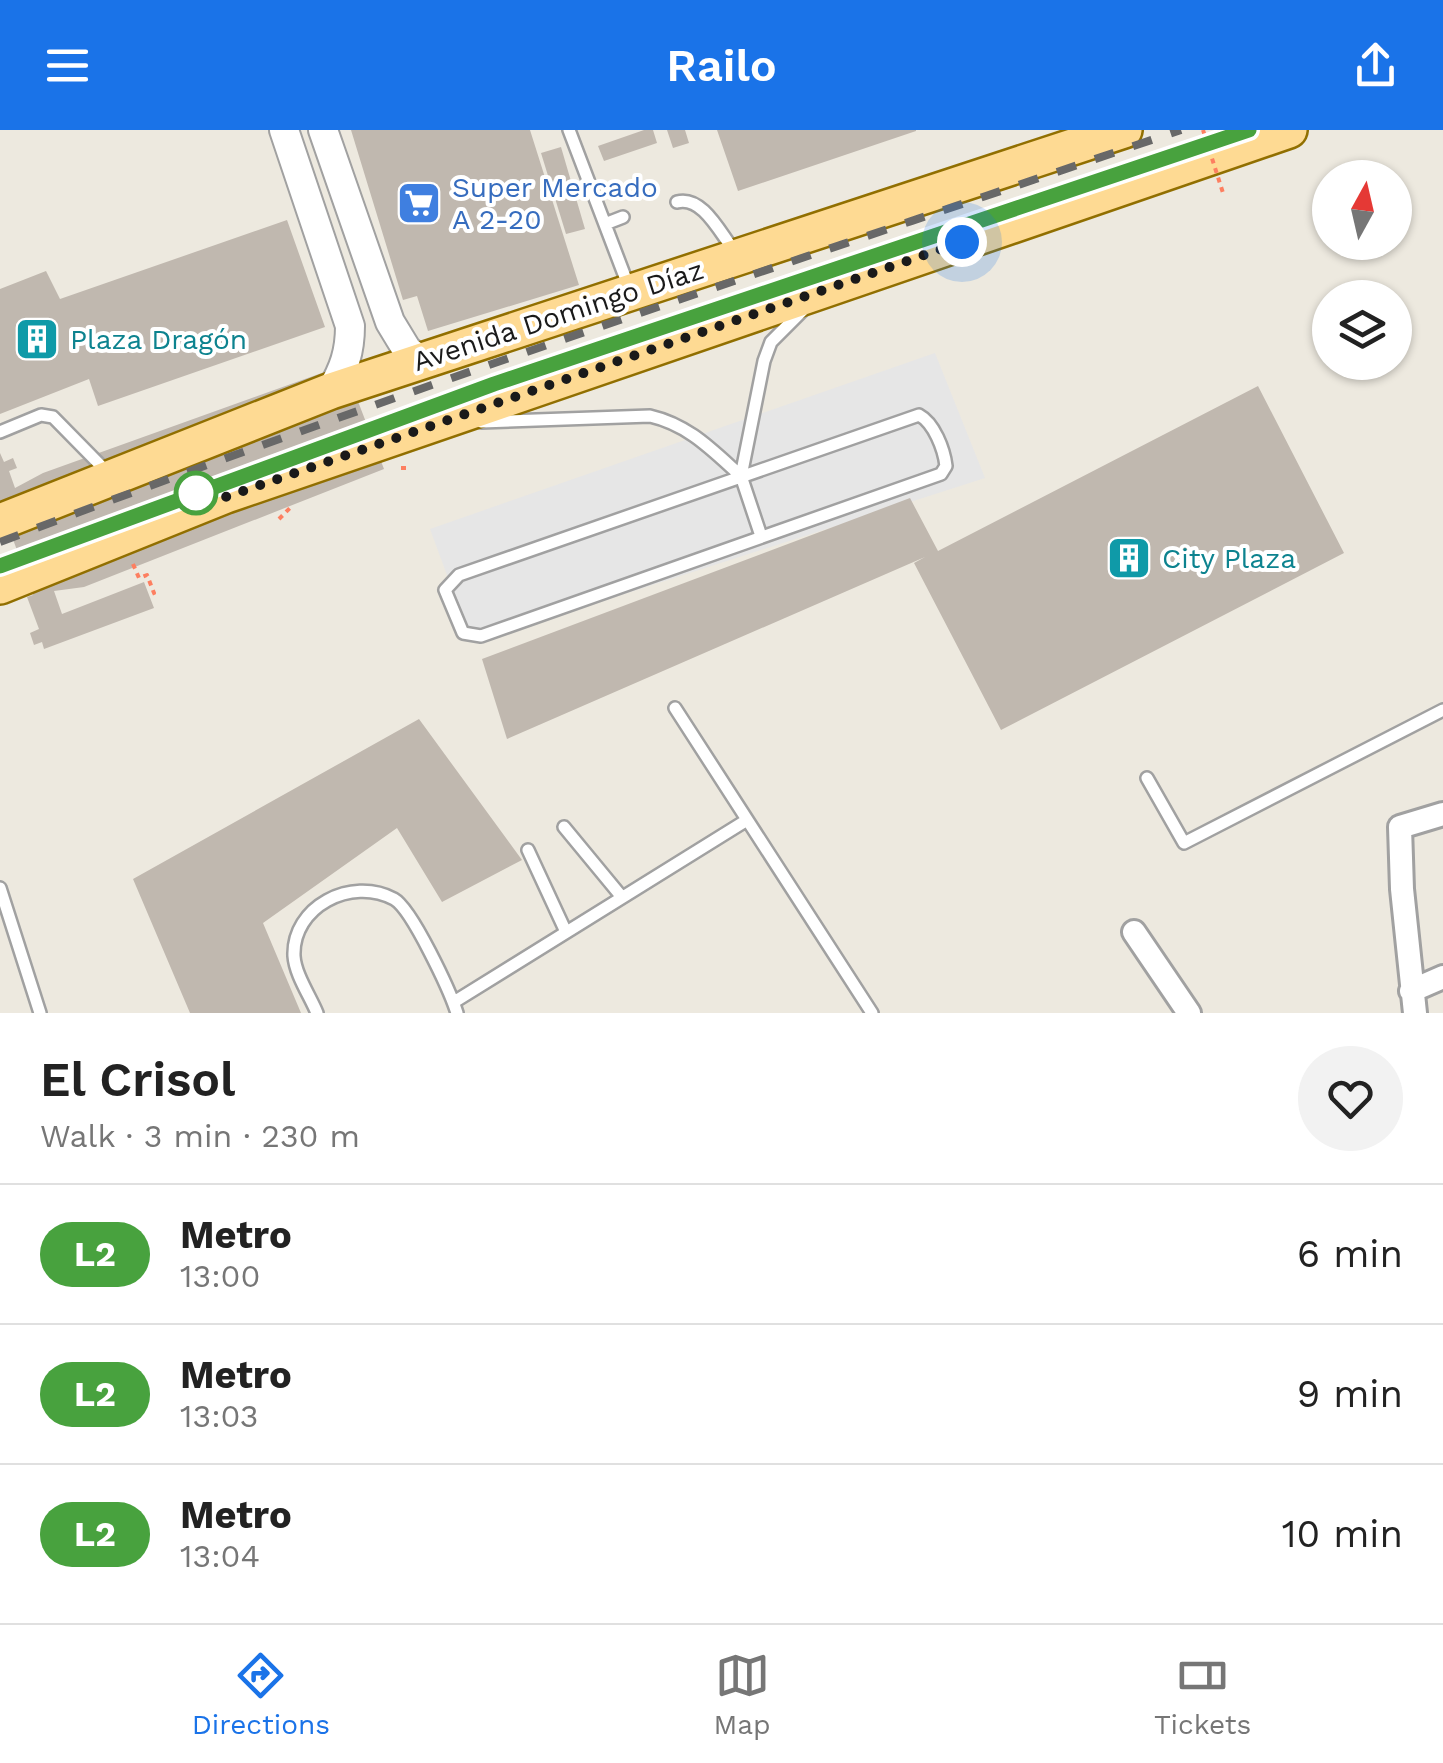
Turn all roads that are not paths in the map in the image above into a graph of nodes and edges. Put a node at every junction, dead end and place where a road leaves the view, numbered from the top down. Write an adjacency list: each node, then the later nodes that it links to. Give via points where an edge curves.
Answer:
1 (284, 130): 8 (street)
2 (323, 130): 7 (street)
3 (569, 130): 10 (lane)
4 (1124, 130): 11 (main road, Avenida Domingo Díaz)
5 (1290, 130): 12 (main road)
6 (677, 202): 11 (lane, via 698,204)
7 (349, 204): 8 (street); 14 (street, via 390,322)
8 (315, 216): 15 (street, via 350,326 350,351)
9 (622, 218): 10 (lane)
10 (605, 224): 13 (lane)
11 (738, 256): 13 (main road, Avenida Domingo Díaz)
12 (825, 289): 16 (main road); 18 (lane, via 771,342)
13 (631, 292): 14 (main road, Avenida Domingo Díaz)
14 (420, 360): 15 (main road, Avenida Domingo Díaz)
15 (330, 391): 19 (main road, Avenida Domingo Díaz)
16 (435, 423): 18 (lane, via 650,416 692,431); 22 (main road, via 226,495)
17 (0, 432): 19 (lane, via 42,415 54,417)
18 (741, 476): 21 (lane); 21 (lane, via 919,415 928,420 945,458 941,474); 21 (lane, via 460,575 445,590 463,633 480,636)
19 (113, 478): 20 (main road, Avenida Domingo Díaz)
20 (0, 522)
21 (760, 536)
22 (0, 586)
23 (674, 708): 27 (lane)
24 (1443, 710): 25 (lane, via 1184,843)
25 (1146, 778)
26 (1443, 814): 35 (street, via 1400,828)
27 (747, 820): 31 (lane); 39 (lane)
28 (564, 828): 31 (lane)
29 (528, 850): 32 (lane)
30 (0, 888): 37 (lane)
31 (621, 896): 32 (lane)
32 (566, 932): 36 (lane)
33 (1134, 932): 40 (street)
34 (1443, 978): 35 (street)
35 (1413, 1002)
36 (455, 1008): 38 (lane, via 397,900 367,890 310,909 295,933 294,961)
37 (40, 1013)
38 (318, 1013)
39 (872, 1013)
40 (1189, 1013)

